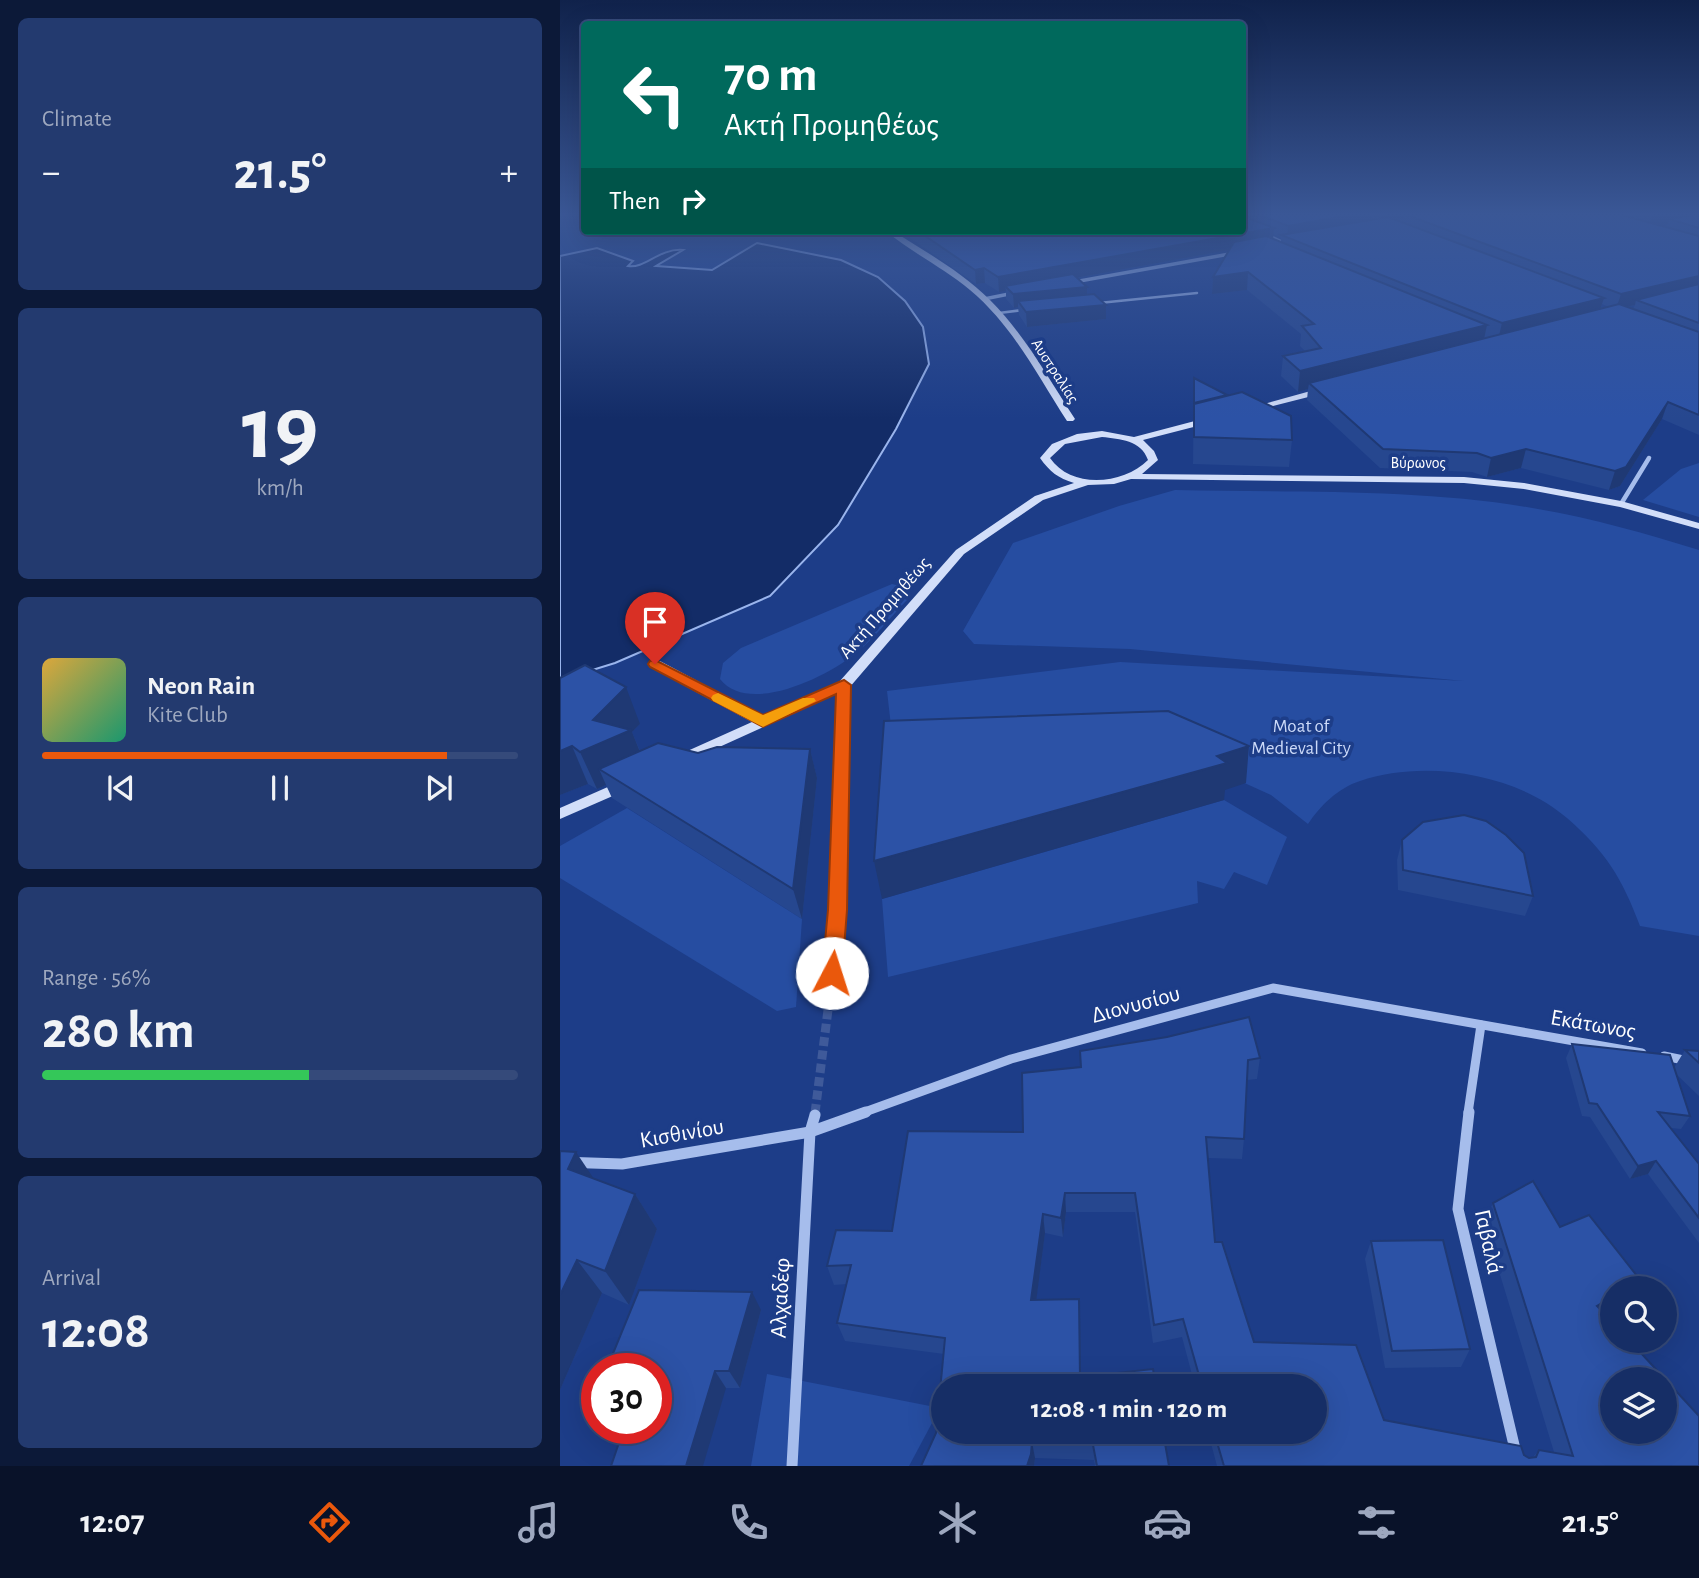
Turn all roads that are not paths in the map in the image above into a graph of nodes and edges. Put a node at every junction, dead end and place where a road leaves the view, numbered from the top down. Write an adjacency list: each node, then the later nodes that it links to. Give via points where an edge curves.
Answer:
1 (961, 282): 6 (main road, Αυστραλίας)
2 (1074, 282): 3 (street)
3 (1065, 284)
4 (1025, 291): 6 (street)
5 (1197, 293): 7 (lane)
6 (984, 299): 9 (main road, Αυστραλίας)
7 (1091, 303)
8 (1025, 310): 9 (lane)
9 (999, 313): 13 (main road, Αυστραλίας)
10 (1337, 387): 11 (main road)
11 (1243, 411)
12 (1216, 418): 16 (main road)
13 (1070, 419): 14 (main road); 15 (main road)
14 (1102, 434): 15 (main road); 16 (main road)
15 (1070, 439): 18 (main road, via 1057,444 1045,458)
16 (1133, 440): 19 (main road, via 1147,447 1153,460)
17 (1649, 458): 22 (lane)
18 (1056, 473): 20 (main road); 21 (main road)
19 (1133, 477): 20 (main road, Βύρωνος); 22 (main road, Βύρωνος, via 1464,480)
20 (1087, 482): 21 (main road)
21 (1039, 498): 25 (main road, Ακτή Προμηθέως, via 960,552)
22 (1621, 504): 23 (main road, Βύρωνος)
23 (1699, 526)
24 (655, 664): 26 (main road)
25 (844, 685): 26 (main road, Ακτή Προμηθέως); 30 (street, via 838,910)
26 (763, 722): 27 (main road, Ακτή Προμηθέως)
27 (662, 768)
28 (636, 779): 29 (main road)
29 (560, 814)
30 (830, 995)
31 (1481, 1024): 32 (street, Εκάτωνος); 34 (street, Διονυσίου, via 1273,988 1011,1059); 37 (street, Γαβαλά, via 1458,1209)
32 (1699, 1063)
33 (815, 1115): 34 (street, Αλχαδέφ)
34 (810, 1132): 35 (street, Κισθινίου, via 622,1164); 36 (street, Αλχαδέφ)
35 (560, 1162)
36 (792, 1466)
37 (1519, 1466)

